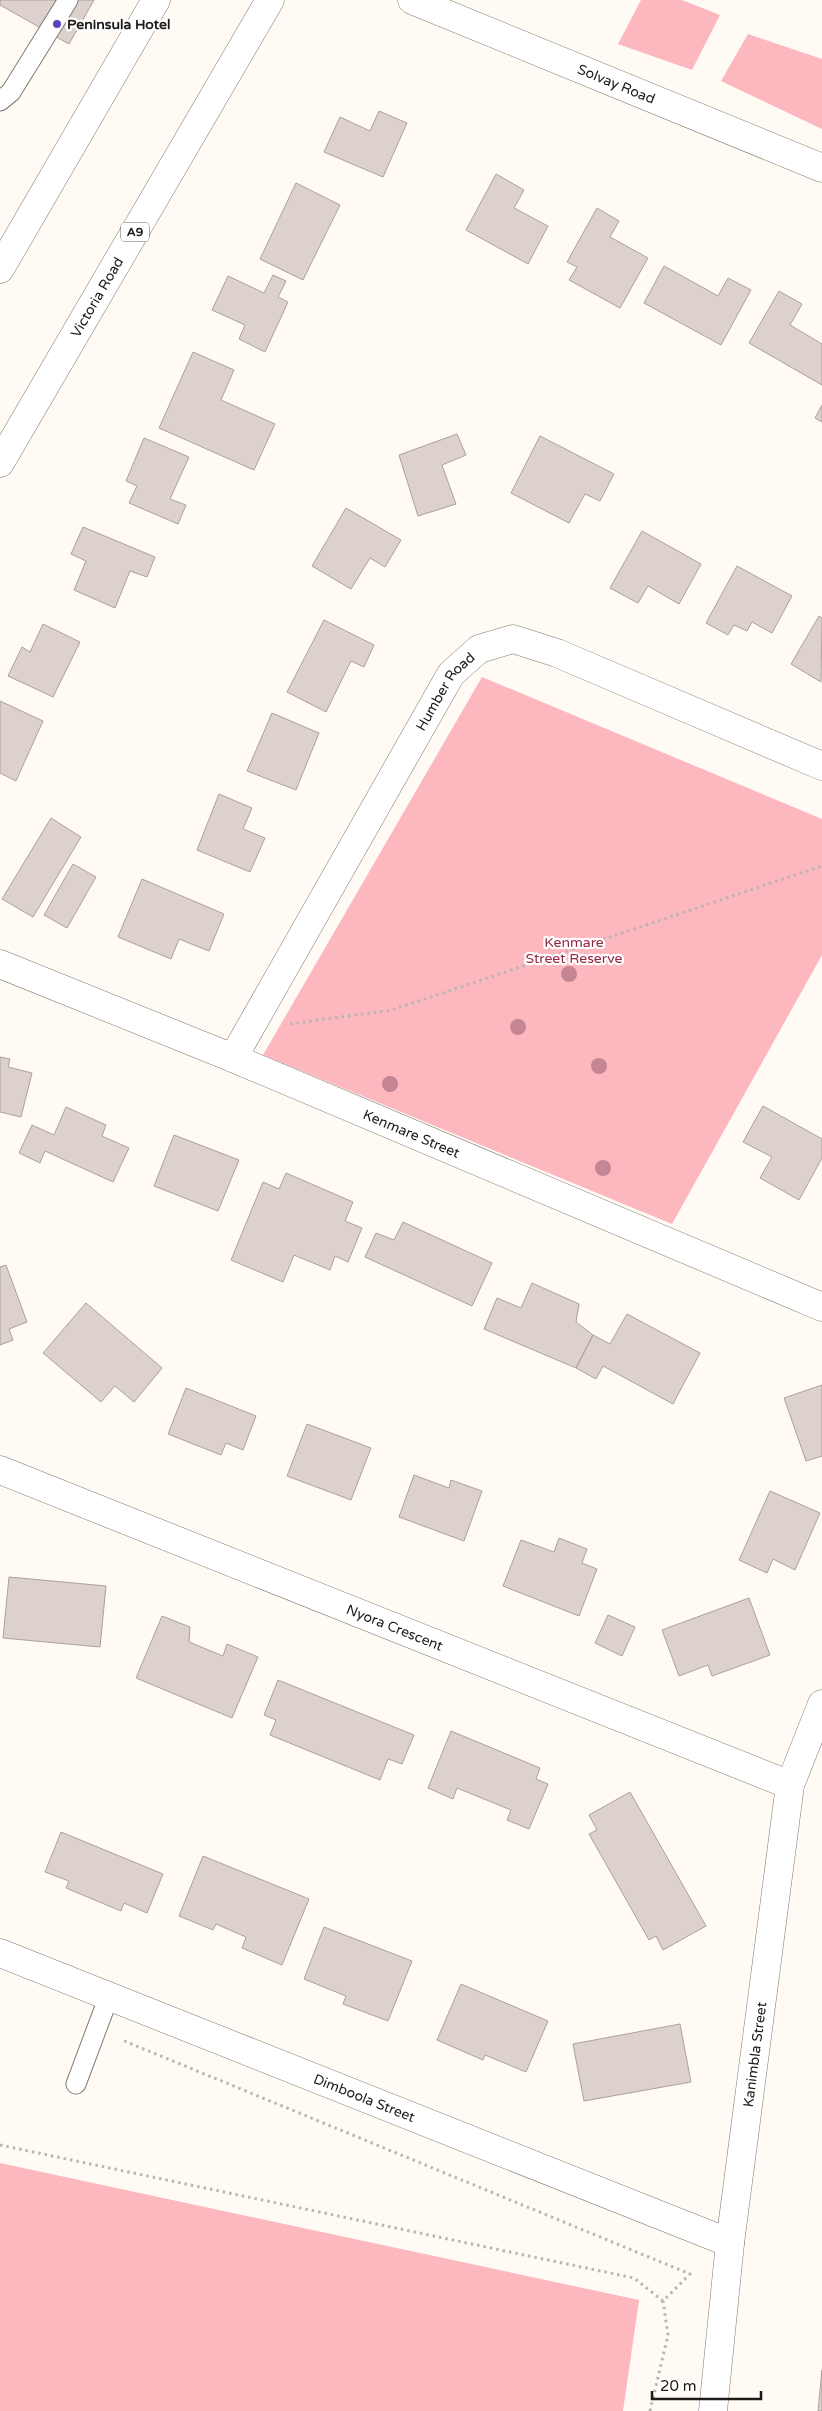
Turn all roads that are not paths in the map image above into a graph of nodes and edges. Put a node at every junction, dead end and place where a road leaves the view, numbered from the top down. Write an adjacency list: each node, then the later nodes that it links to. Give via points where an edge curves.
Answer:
1 (68, 0): 5 (lane, via 11,92)
2 (156, 0): 7 (main road)
3 (270, 0): 8 (main road, Victoria Road / A9)
4 (412, 0): 6 (main road, Solvay Road)
5 (0, 100)
6 (822, 168)
7 (0, 269)
8 (0, 463)
9 (822, 766): 11 (main road, Humber Road, via 557,653 513,639 479,648 451,674)
10 (0, 964): 11 (main road, Kenmare Street)
11 (233, 1058): 12 (main road, Kenmare Street)
12 (822, 1307)
13 (0, 1470): 15 (main road, Nyora Crescent)
14 (822, 1704): 15 (main road, Kanimbla Street)
15 (790, 1785): 19 (main road, Kanimbla Street)
16 (0, 1953): 17 (main road, Dimboola Street)
17 (109, 1996): 18 (lane); 19 (main road, Dimboola Street)
18 (76, 2084)
19 (730, 2243): 20 (main road, Kanimbla Street)
20 (713, 2411)

